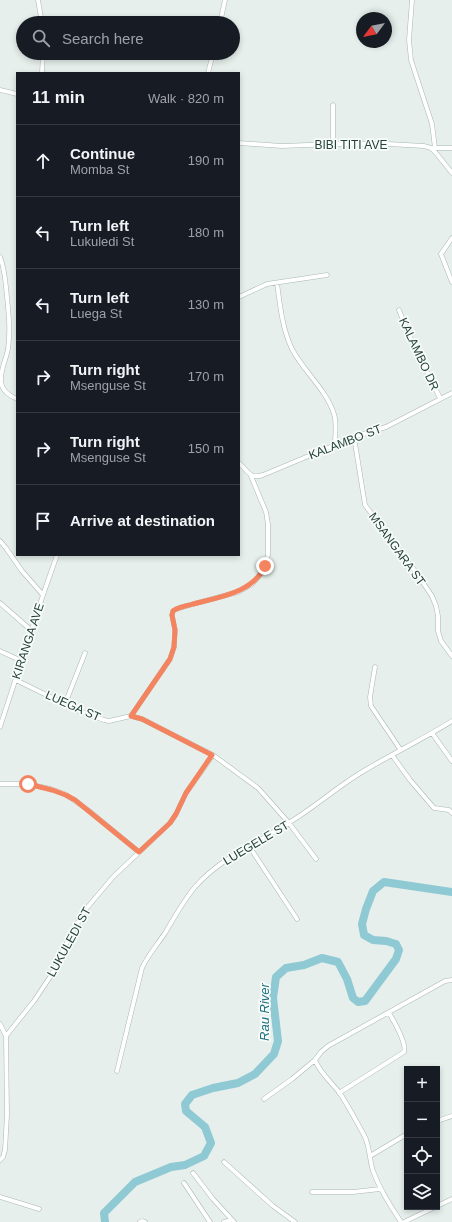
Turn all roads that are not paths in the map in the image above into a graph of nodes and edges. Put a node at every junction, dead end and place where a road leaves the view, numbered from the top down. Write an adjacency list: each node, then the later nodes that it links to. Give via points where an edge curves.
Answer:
1 (38, 0): 4 (street)
2 (225, 0): 5 (street)
3 (412, 0): 15 (street, via 409,40 411,56 432,124)
4 (41, 16)
5 (222, 16)
6 (43, 60): 8 (street)
7 (211, 60): 9 (street)
8 (42, 72)
9 (208, 72)
10 (0, 90): 11 (street)
11 (16, 94)
12 (333, 105): 14 (street)
13 (240, 143): 14 (street, BIBI TITI AVE, via 282,146)
14 (333, 144): 15 (street, BIBI TITI AVE, via 388,144)
15 (433, 148): 16 (street, BIBI TITI AVE); 17 (street)
16 (452, 148)
17 (452, 173)
18 (452, 238): 21 (street, via 442,254)
19 (0, 257): 27 (street, via 10,317 8,349 1,383 4,390)
20 (327, 275): 22 (street)
21 (452, 282)
22 (277, 283): 23 (street, via 262,286); 29 (street, via 283,325 290,344 321,390 334,415)
23 (240, 297)
24 (400, 310): 26 (street, KALAMBO DR, via 409,335)
25 (452, 392): 26 (street, KALAMBO ST)
26 (440, 398): 28 (street, KALAMBO ST, via 386,427)
27 (16, 399)
28 (354, 437): 29 (street, KALAMBO ST); 39 (street, MSANGARA ST, via 365,505 432,596 438,616 438,631)
29 (335, 445): 31 (street, KALAMBO ST, via 263,475)
30 (240, 464): 31 (street)
31 (251, 476): 44 (street, via 266,512 268,524 268,555 265,566 252,584 238,592 173,611 174,647 170,659)
32 (0, 541): 34 (street)
33 (57, 556): 34 (street, KIRANGA AVE)
34 (43, 595): 36 (street, KIRANGA AVE)
35 (0, 603): 36 (street)
36 (32, 631): 40 (street, KIRANGA AVE)
37 (0, 651): 40 (street)
38 (85, 653): 43 (street)
39 (452, 656)
40 (22, 661): 42 (street, KIRANGA AVE)
41 (375, 667): 48 (street, via 371,706)
42 (16, 680): 43 (street, LUEGA ST); 46 (street, KIRANGA AVE)
43 (65, 704): 44 (street, LUEGA ST, via 109,721)
44 (131, 716): 49 (street, via 142,719)
45 (452, 721): 47 (street, LUEGELE ST)
46 (0, 727)
47 (432, 733): 48 (street, LUEGELE ST); 51 (street)
48 (400, 749): 50 (street, LUEGELE ST)
49 (212, 755): 54 (street, via 258,788); 56 (street, LUKULEDI ST, via 170,823)
50 (392, 755): 53 (street, via 434,808 449,810); 54 (street, LUEGELE ST, via 361,773)
51 (452, 761)
52 (0, 784): 56 (street, via 28,784 65,794)
53 (452, 813)
54 (289, 823): 55 (street, LUEGELE ST); 57 (street)
55 (249, 846): 58 (street); 64 (street, LUEGELE ST, via 216,868 195,887 146,959)
56 (139, 852): 62 (street, LUKULEDI ST, via 113,877 86,909 70,934 52,974)
57 (316, 859)
58 (296, 919)
59 (452, 980): 60 (street, via 444,981)
60 (389, 1013): 63 (street, via 328,1046); 65 (street, via 404,1044 404,1052)
61 (0, 1024): 62 (street)
62 (6, 1036): 71 (street, via 6,1150)
63 (315, 1060): 65 (street); 66 (street)
64 (117, 1071)
65 (339, 1093): 70 (street, via 364,1136)
66 (264, 1098)
67 (452, 1116): 68 (street)
68 (440, 1120)
69 (404, 1136): 70 (street)
70 (370, 1156): 75 (street)
71 (0, 1160)
72 (224, 1162): 87 (street)
73 (193, 1173): 82 (street)
74 (184, 1183): 85 (street)
75 (380, 1189): 76 (street); 88 (street)
76 (312, 1192)
77 (0, 1197): 80 (street)
78 (452, 1199): 79 (street)
79 (440, 1205)
80 (39, 1209)
81 (430, 1210): 88 (street)
82 (233, 1221): 86 (street)
83 (140, 1222): 84 (street)
84 (145, 1222)
85 (210, 1222)
86 (224, 1222)
87 (295, 1222)
88 (405, 1222)

